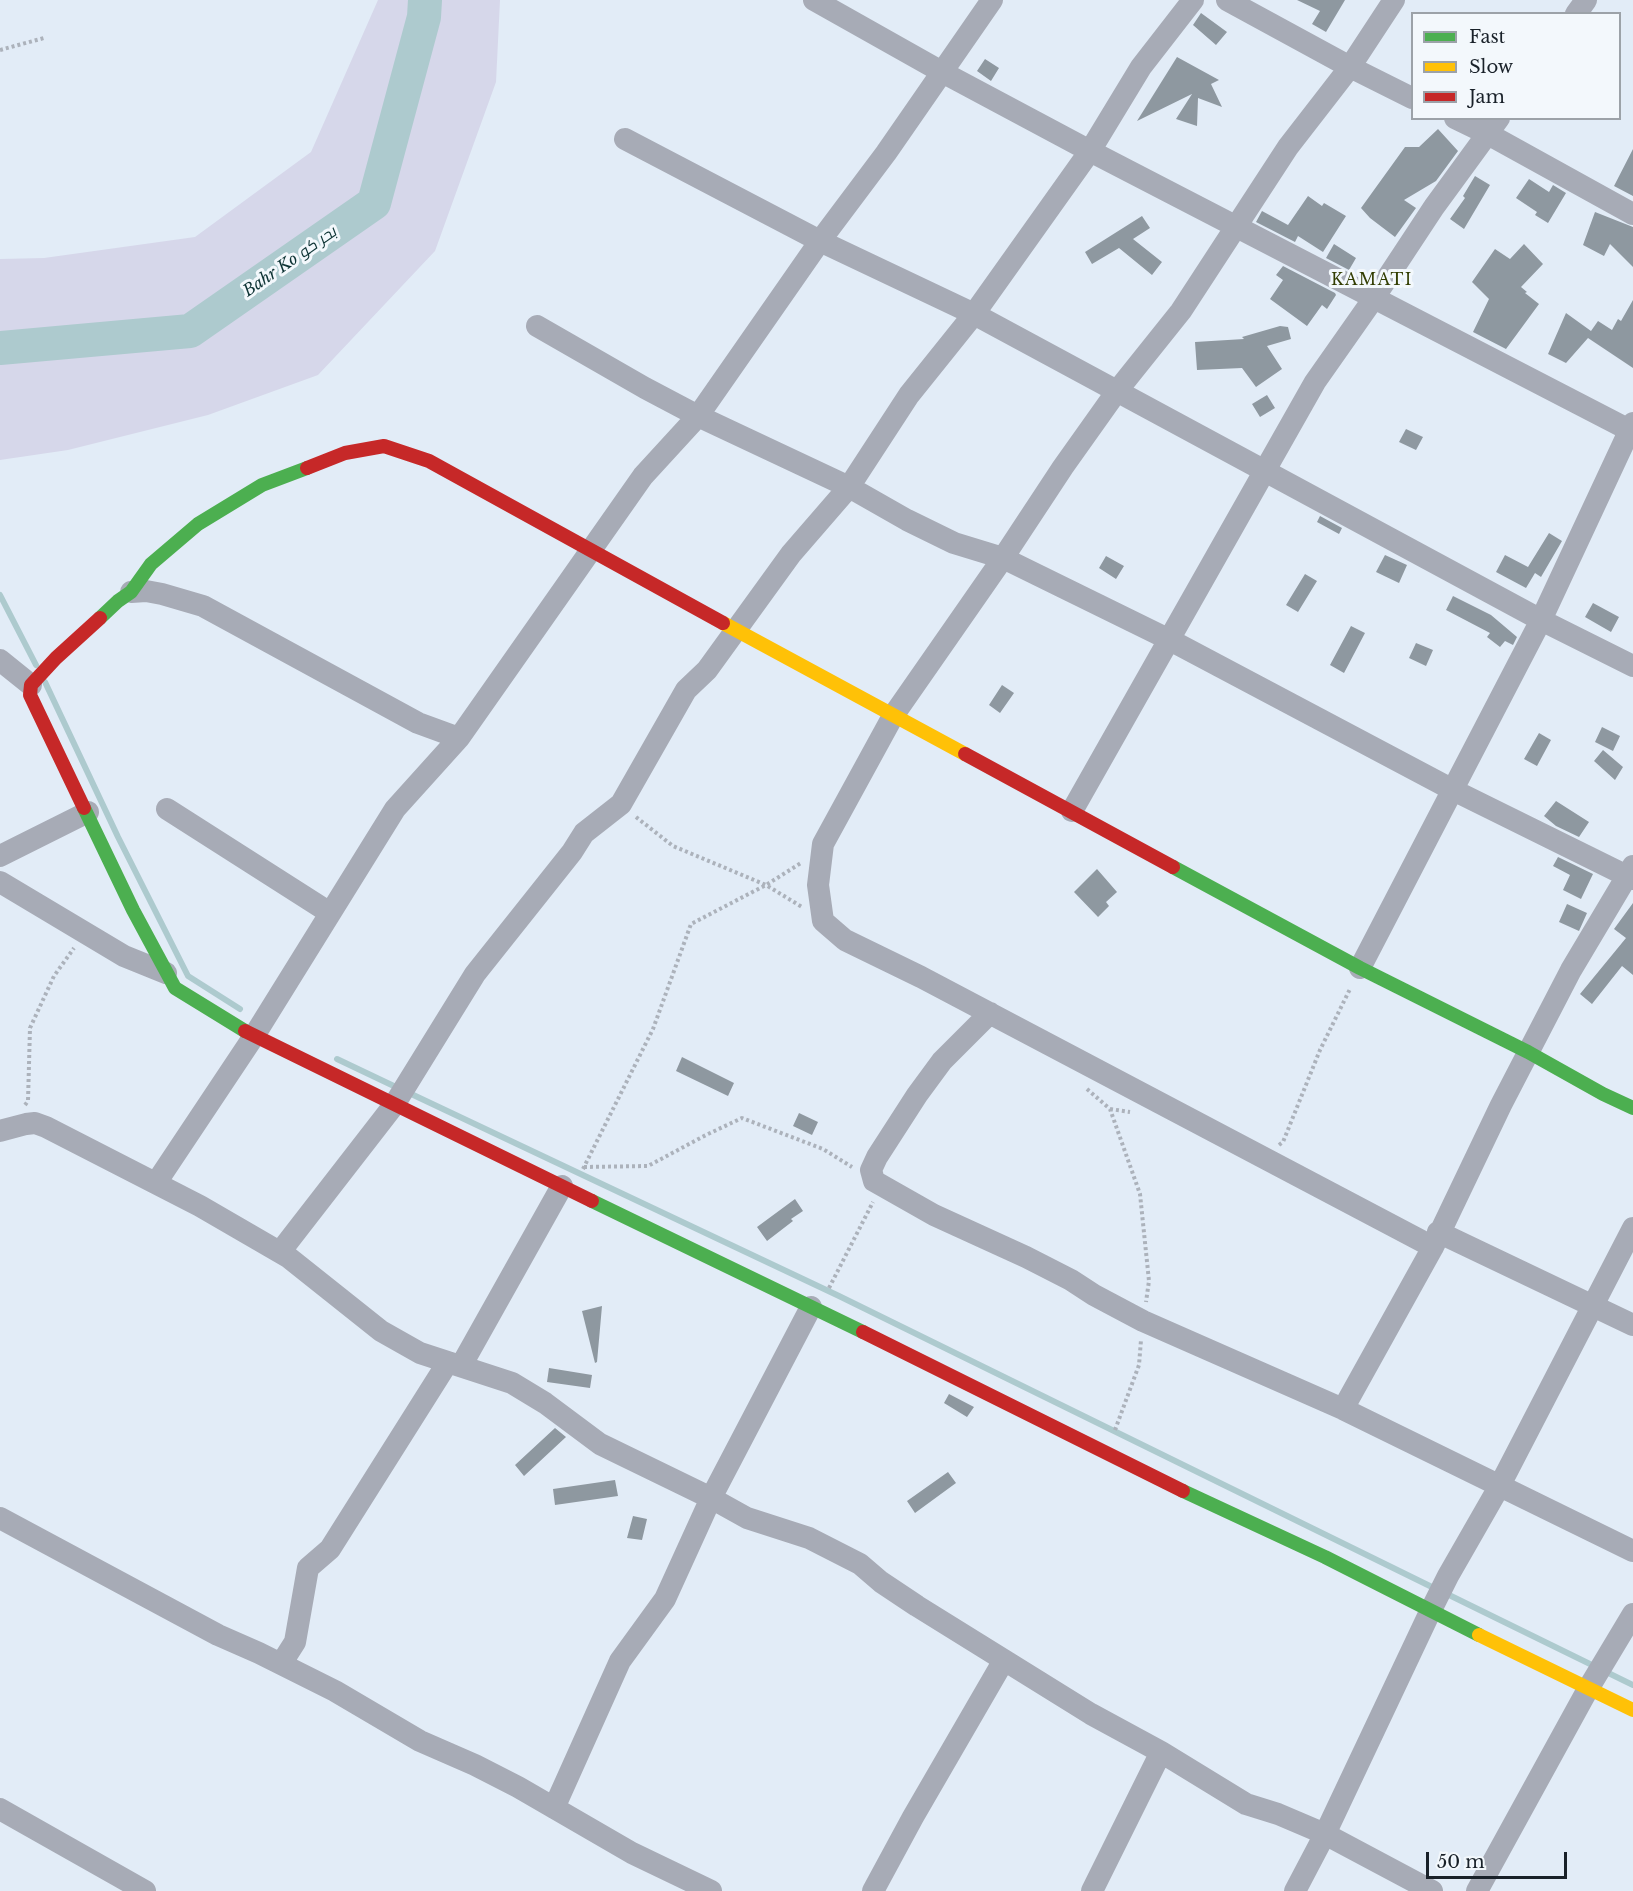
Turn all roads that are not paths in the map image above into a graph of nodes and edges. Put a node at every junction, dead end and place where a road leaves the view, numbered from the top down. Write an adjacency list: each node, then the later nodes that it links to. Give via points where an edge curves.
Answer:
1 (814, 0): 7 (street)
2 (992, 0): 7 (street)
3 (1193, 0): 12 (street, via 1141,66)
4 (1227, 0): 6 (street)
5 (1394, 0): 6 (street)
6 (1350, 67): 8 (street); 14 (street, via 1288,147)
7 (942, 72): 12 (street); 15 (street)
8 (1411, 97)
9 (1465, 120): 10 (street)
10 (1494, 126): 13 (street); 16 (street)
11 (625, 139): 15 (street)
12 (1090, 151): 14 (street); 17 (street)
13 (1633, 214)
14 (1236, 226): 16 (street); 19 (street, via 1181,311)
15 (820, 241): 17 (street); 20 (street)
16 (1374, 298): 21 (street); 22 (street, via 1315,382)
17 (974, 314): 19 (street); 23 (street, via 909,395)
18 (537, 326): 20 (street)
19 (1117, 391): 22 (street); 25 (street)
20 (698, 416): 23 (street); 24 (street, via 643,476)
21 (1632, 428): 27 (street)
22 (1263, 471): 27 (street); 29 (street)
23 (849, 487): 25 (street, via 954,543); 28 (street, via 791,554)
24 (592, 549): 26 (street, via 429,461 384,446 345,453 262,485 198,524 151,564); 28 (street); 34 (street)
25 (1003, 558): 29 (street); 33 (street)
26 (131, 592): 32 (street); 34 (street, via 162,594 203,606 354,690 418,723)
27 (1540, 620): 31 (street); 35 (street)
28 (735, 629): 33 (street); 48 (street, via 706,670 686,690 621,804 584,833 475,974)
29 (1170, 640): 35 (street); 37 (street)
30 (0, 660): 32 (street)
31 (1633, 666)
32 (37, 677): 38 (street, via 30,695)
33 (893, 716): 37 (street); 45 (street, via 823,844 818,885 823,921 845,939)
34 (459, 738): 42 (street, via 395,809)
35 (1453, 790): 40 (street); 43 (street)
36 (168, 809): 42 (street)
37 (1072, 811): 43 (street)
38 (88, 812): 39 (street); 44 (street)
39 (0, 856)
40 (1631, 874): 47 (street, via 1571,970)
41 (0, 882): 44 (street, via 124,956)
42 (330, 913): 46 (street)
43 (1360, 968): 47 (street)
44 (166, 974): 46 (street, via 175,988)
45 (990, 1013): 54 (street, via 1262,1157); 60 (street, via 942,1061 917,1095 871,1170 878,1183 934,1215 1071,1280 1143,1321)
46 (254, 1036): 48 (street); 51 (street)
47 (1528, 1052): 49 (street); 54 (street)
48 (394, 1105): 52 (street); 55 (street)
49 (1633, 1108)
50 (6, 1129): 51 (street, via 35,1123 46,1126)
51 (156, 1183): 55 (street)
52 (562, 1186): 57 (street); 59 (street)
53 (1633, 1228): 56 (street)
54 (1435, 1239): 56 (street); 60 (street)
55 (280, 1252): 59 (street, via 381,1331 420,1353)
56 (1593, 1306): 58 (street); 61 (street)
57 (810, 1307): 62 (street); 65 (street, via 1180,1490 1325,1557)
58 (1633, 1325)
59 (455, 1364): 62 (street, via 512,1383 600,1444); 68 (street, via 330,1549 308,1568 295,1642)
60 (1343, 1410): 61 (street)
61 (1499, 1487): 64 (street); 65 (street)
62 (711, 1498): 67 (street, via 747,1518 809,1538 860,1564 916,1606); 72 (street, via 664,1599 620,1661)
63 (0, 1518): 68 (street, via 218,1635)
64 (1633, 1551)
65 (1430, 1612): 69 (street); 74 (street)
66 (1633, 1614): 69 (street)
67 (1004, 1660): 71 (street); 77 (street)
68 (281, 1664): 72 (street, via 420,1741 475,1765)
69 (1588, 1689): 70 (street); 81 (street)
70 (1633, 1710)
71 (1161, 1752): 74 (street, via 1246,1804); 78 (street)
72 (554, 1808): 76 (street, via 632,1853)
73 (0, 1809): 75 (street)
74 (1325, 1834): 79 (street); 80 (street)
75 (145, 1891)
76 (711, 1891)
77 (873, 1891)
78 (1092, 1891)
79 (1295, 1891)
80 (1432, 1891)
81 (1476, 1891)

